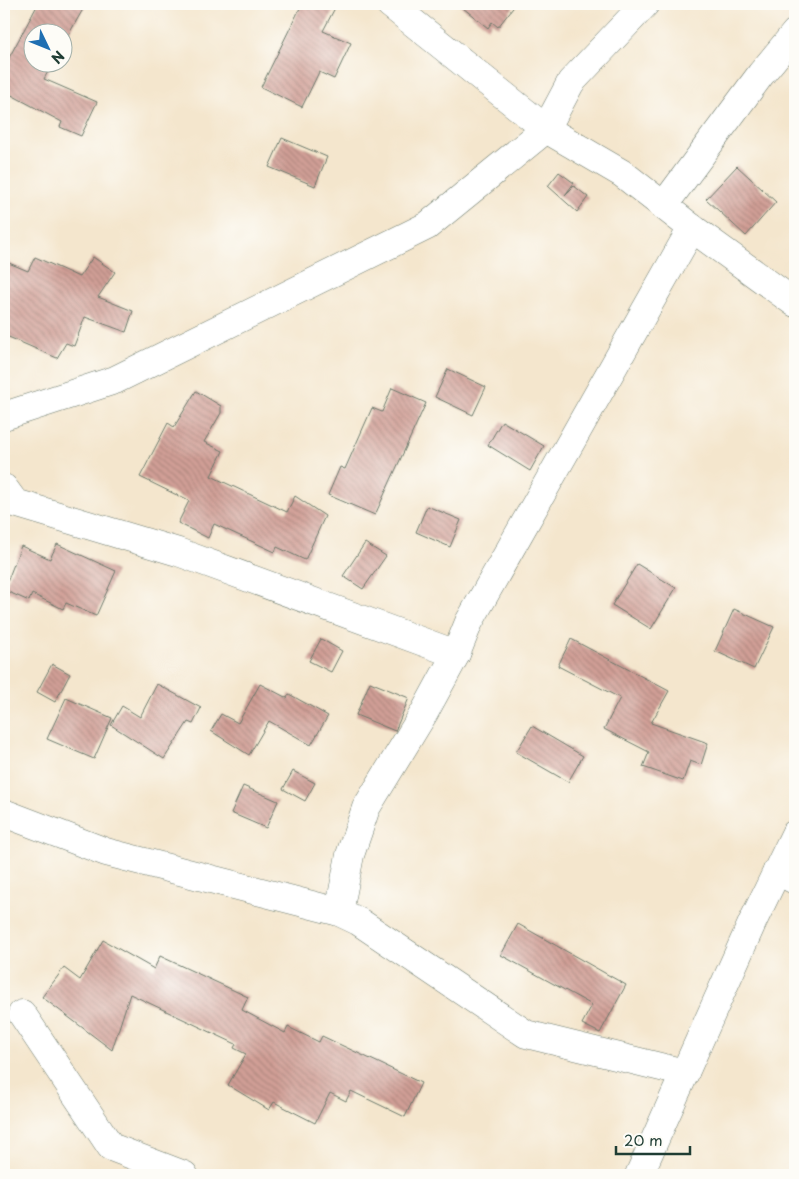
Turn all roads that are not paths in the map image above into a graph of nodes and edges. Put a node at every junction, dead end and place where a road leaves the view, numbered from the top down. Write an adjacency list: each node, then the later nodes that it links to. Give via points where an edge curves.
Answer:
1 (390, 4): 4 (street)
2 (645, 4): 4 (street, via 571,82)
3 (795, 33): 5 (street)
4 (546, 129): 5 (street, via 623,174); 8 (street, via 427,226 116,380)
5 (664, 206): 6 (street)
6 (692, 228): 7 (street); 10 (street, via 469,622)
7 (795, 303)
8 (4, 416)
9 (4, 488): 10 (street, via 15,503 178,552)
10 (456, 654): 14 (street, via 366,808 350,855)
11 (4, 813): 14 (street, via 106,852)
12 (795, 834): 13 (street)
13 (786, 875): 16 (street)
14 (339, 912): 16 (street, via 358,921 526,1034)
15 (22, 1014): 17 (street, via 111,1147)
16 (685, 1072): 18 (street)
17 (184, 1175)
18 (639, 1175)

